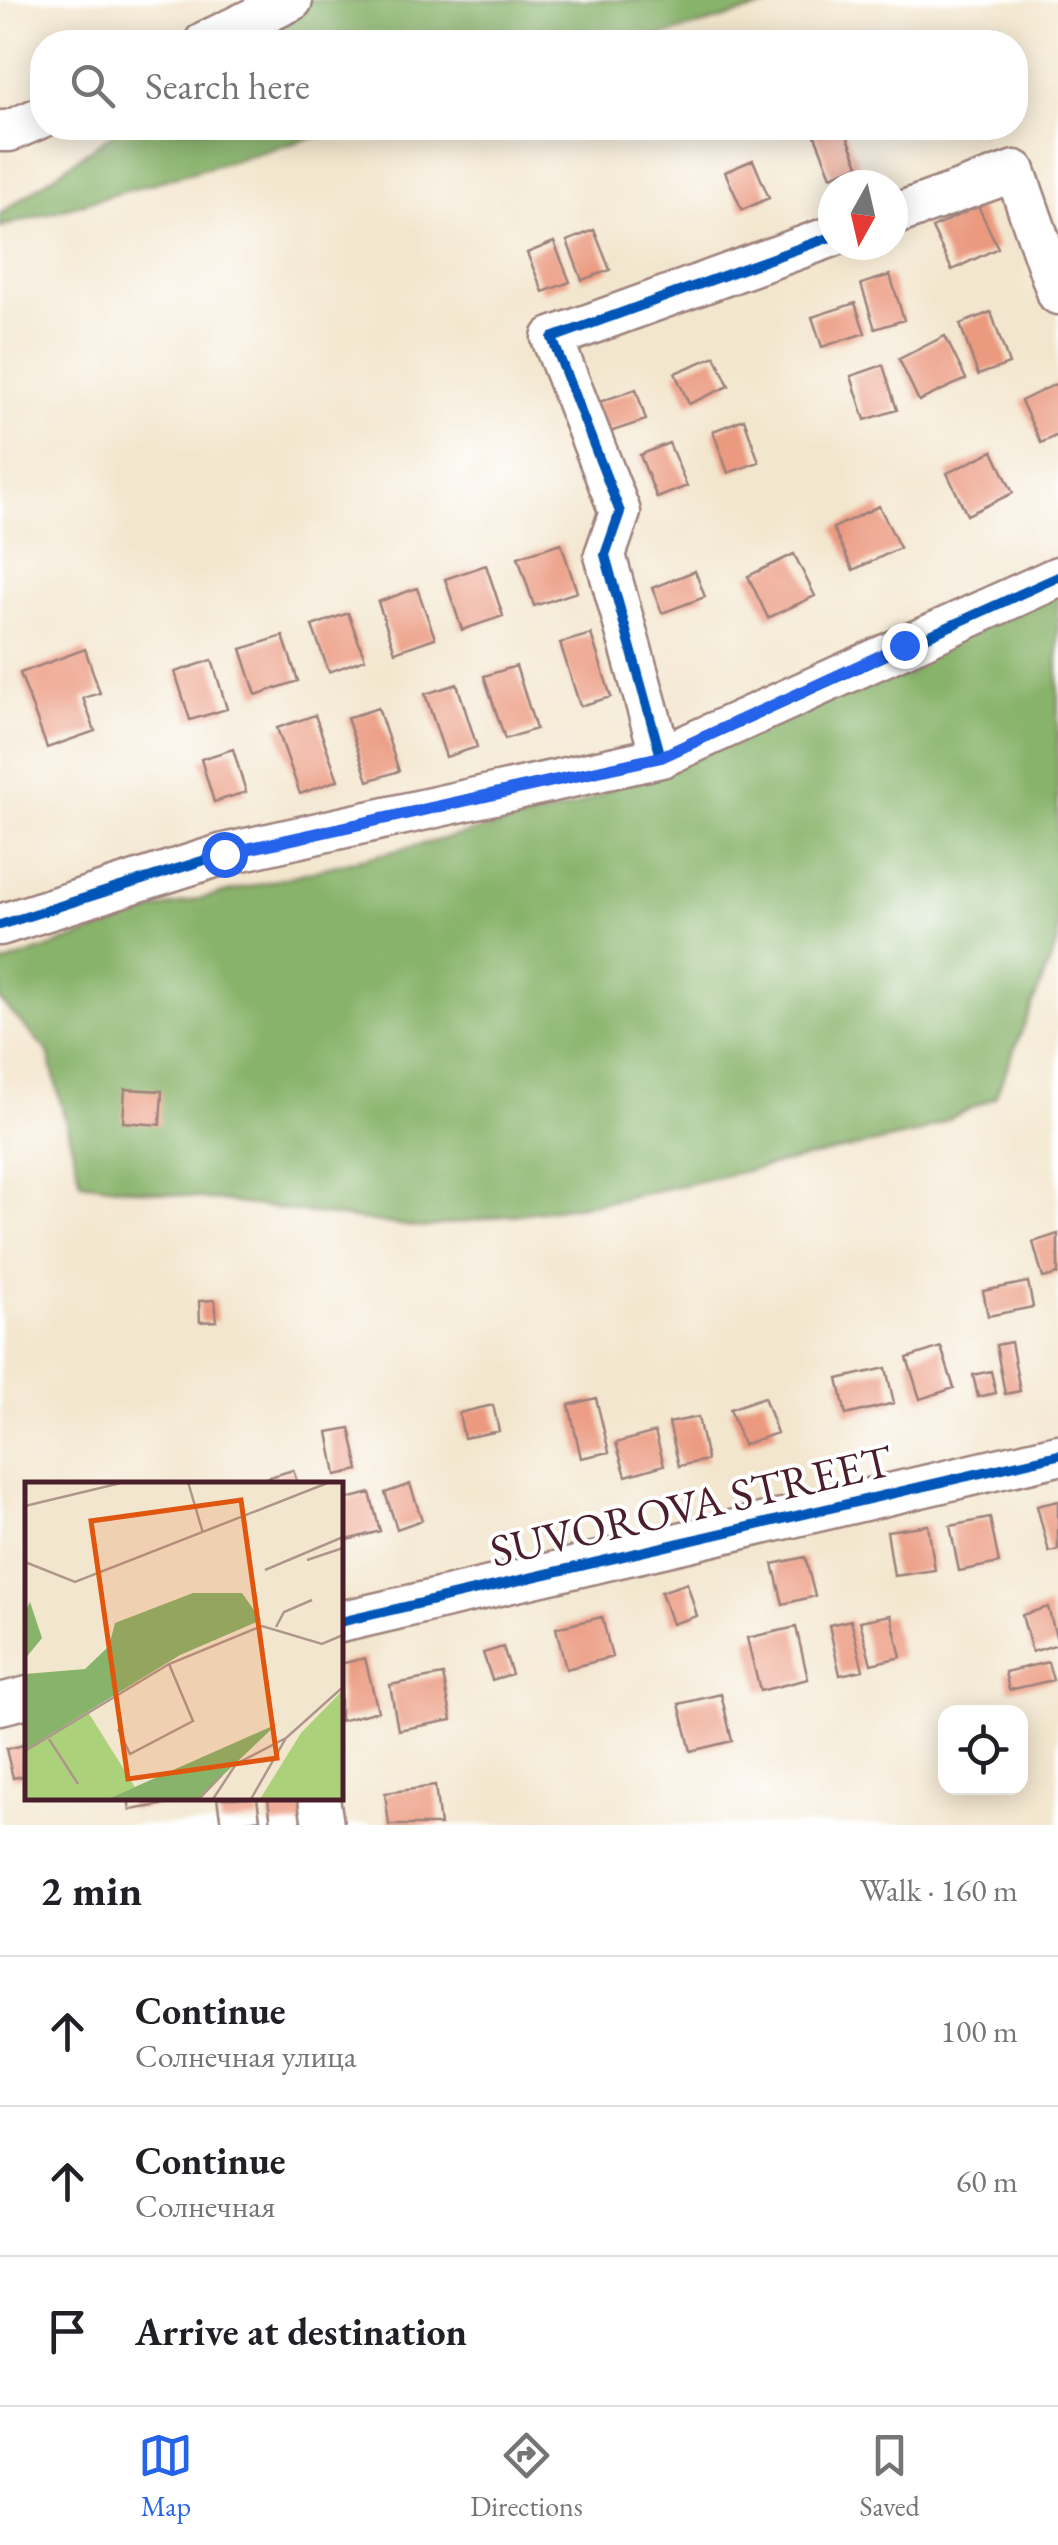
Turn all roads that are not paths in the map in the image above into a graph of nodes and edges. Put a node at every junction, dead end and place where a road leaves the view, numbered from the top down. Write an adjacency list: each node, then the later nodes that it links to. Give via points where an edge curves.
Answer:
1 (292, 0): 2 (street)
2 (230, 30)
3 (30, 123): 4 (street)
4 (0, 131)
5 (908, 210): 7 (street, via 1015,171)
6 (818, 241): 9 (street, via 552,338 620,512 605,555)
7 (1058, 294)
8 (1058, 577): 9 (street)
9 (661, 757): 10 (street, via 224,854)
10 (0, 924)
11 (1058, 1456): 12 (street, SUVOROVA STREET)
12 (342, 1622)
13 (25, 1698): 14 (street)
14 (0, 1704)
15 (319, 1800): 16 (street)
16 (323, 1825)

